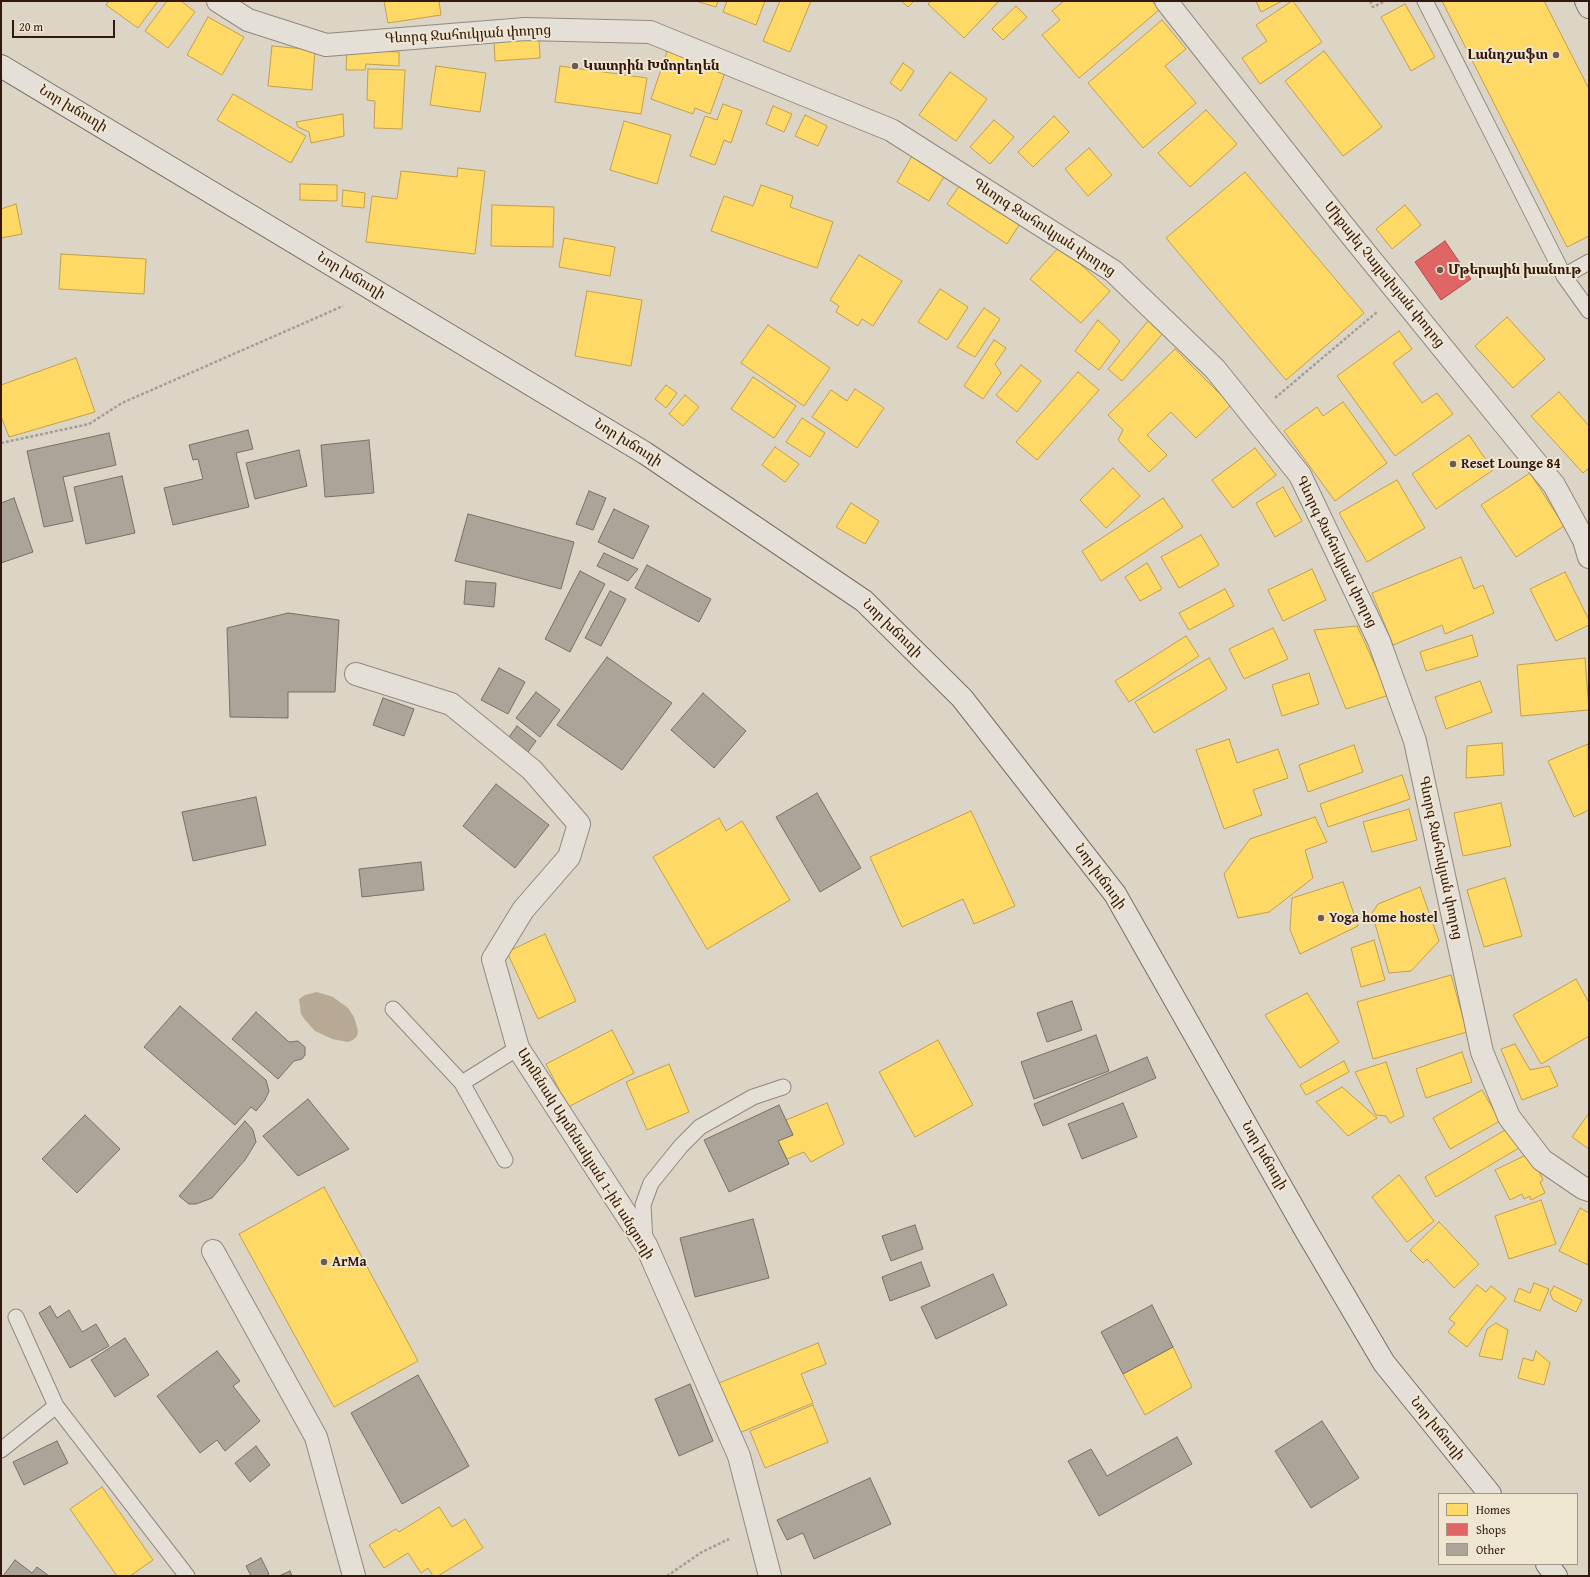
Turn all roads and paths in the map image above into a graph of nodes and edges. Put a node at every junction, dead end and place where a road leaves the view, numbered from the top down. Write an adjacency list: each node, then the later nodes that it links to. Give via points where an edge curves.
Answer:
1 (218, 1): 14 (street, Գևորգ Ջահուկյան փողոց, via 248,20 326,45 525,29 650,32 891,130 1107,267 1215,369)
2 (1166, 1): 12 (street, Միքայել Չայլախյան փողոց)
3 (1370, 1): 4 (path, via 1374,7)
4 (1385, 1)
5 (1425, 1): 10 (lane)
6 (1586, 1): 7 (main road)
7 (1589, 7)
8 (1, 66): 11 (street, Նոր խճուղի)
9 (1589, 262): 10 (lane)
10 (1564, 276): 13 (lane)
11 (377, 291): 15 (path, via 122,403 89,424); 29 (street, Նոր խճուղի, via 645,453 864,601 962,698 1115,894 1305,1230 1384,1363)
12 (1399, 293): 14 (path); 16 (street, Միքայել Չայլախյան փողոց, via 1554,485 1584,540)
13 (1589, 311)
14 (1254, 417): 23 (street, Գևորգ Ջահուկյան փողոց, via 1300,475 1379,641 1415,741 1482,1052 1510,1117 1542,1160)
15 (1, 443)
16 (1589, 557)
17 (356, 674): 19 (street, Արմենակ Արմենակյան 1-ին անցուղի, via 451,704 532,770 579,824 569,856 523,910 492,959)
18 (393, 1009): 20 (lane)
19 (518, 1048): 20 (lane); 24 (street, Արմենակ Արմենակյան 1-ին անցուղի)
20 (462, 1083): 22 (lane)
21 (783, 1088): 24 (lane, via 753,1097 700,1127 681,1146 651,1183 643,1204)
22 (505, 1160)
23 (1589, 1190)
24 (646, 1245): 30 (street, Արմենակ Արմենակյան 1-ին անցուղի, via 739,1456)
25 (213, 1251): 33 (street, via 316,1437)
26 (16, 1317): 27 (lane)
27 (56, 1406): 28 (lane); 32 (lane)
28 (1, 1450)
29 (1489, 1493)
30 (757, 1526): 34 (path, via 702,1552); 35 (street, Արմենակ Արմենակյան 1-ին անցուղի)
31 (1548, 1565): 36 (street)
32 (187, 1576)
33 (354, 1576)
34 (668, 1576)
35 (770, 1576)
36 (1556, 1576)

